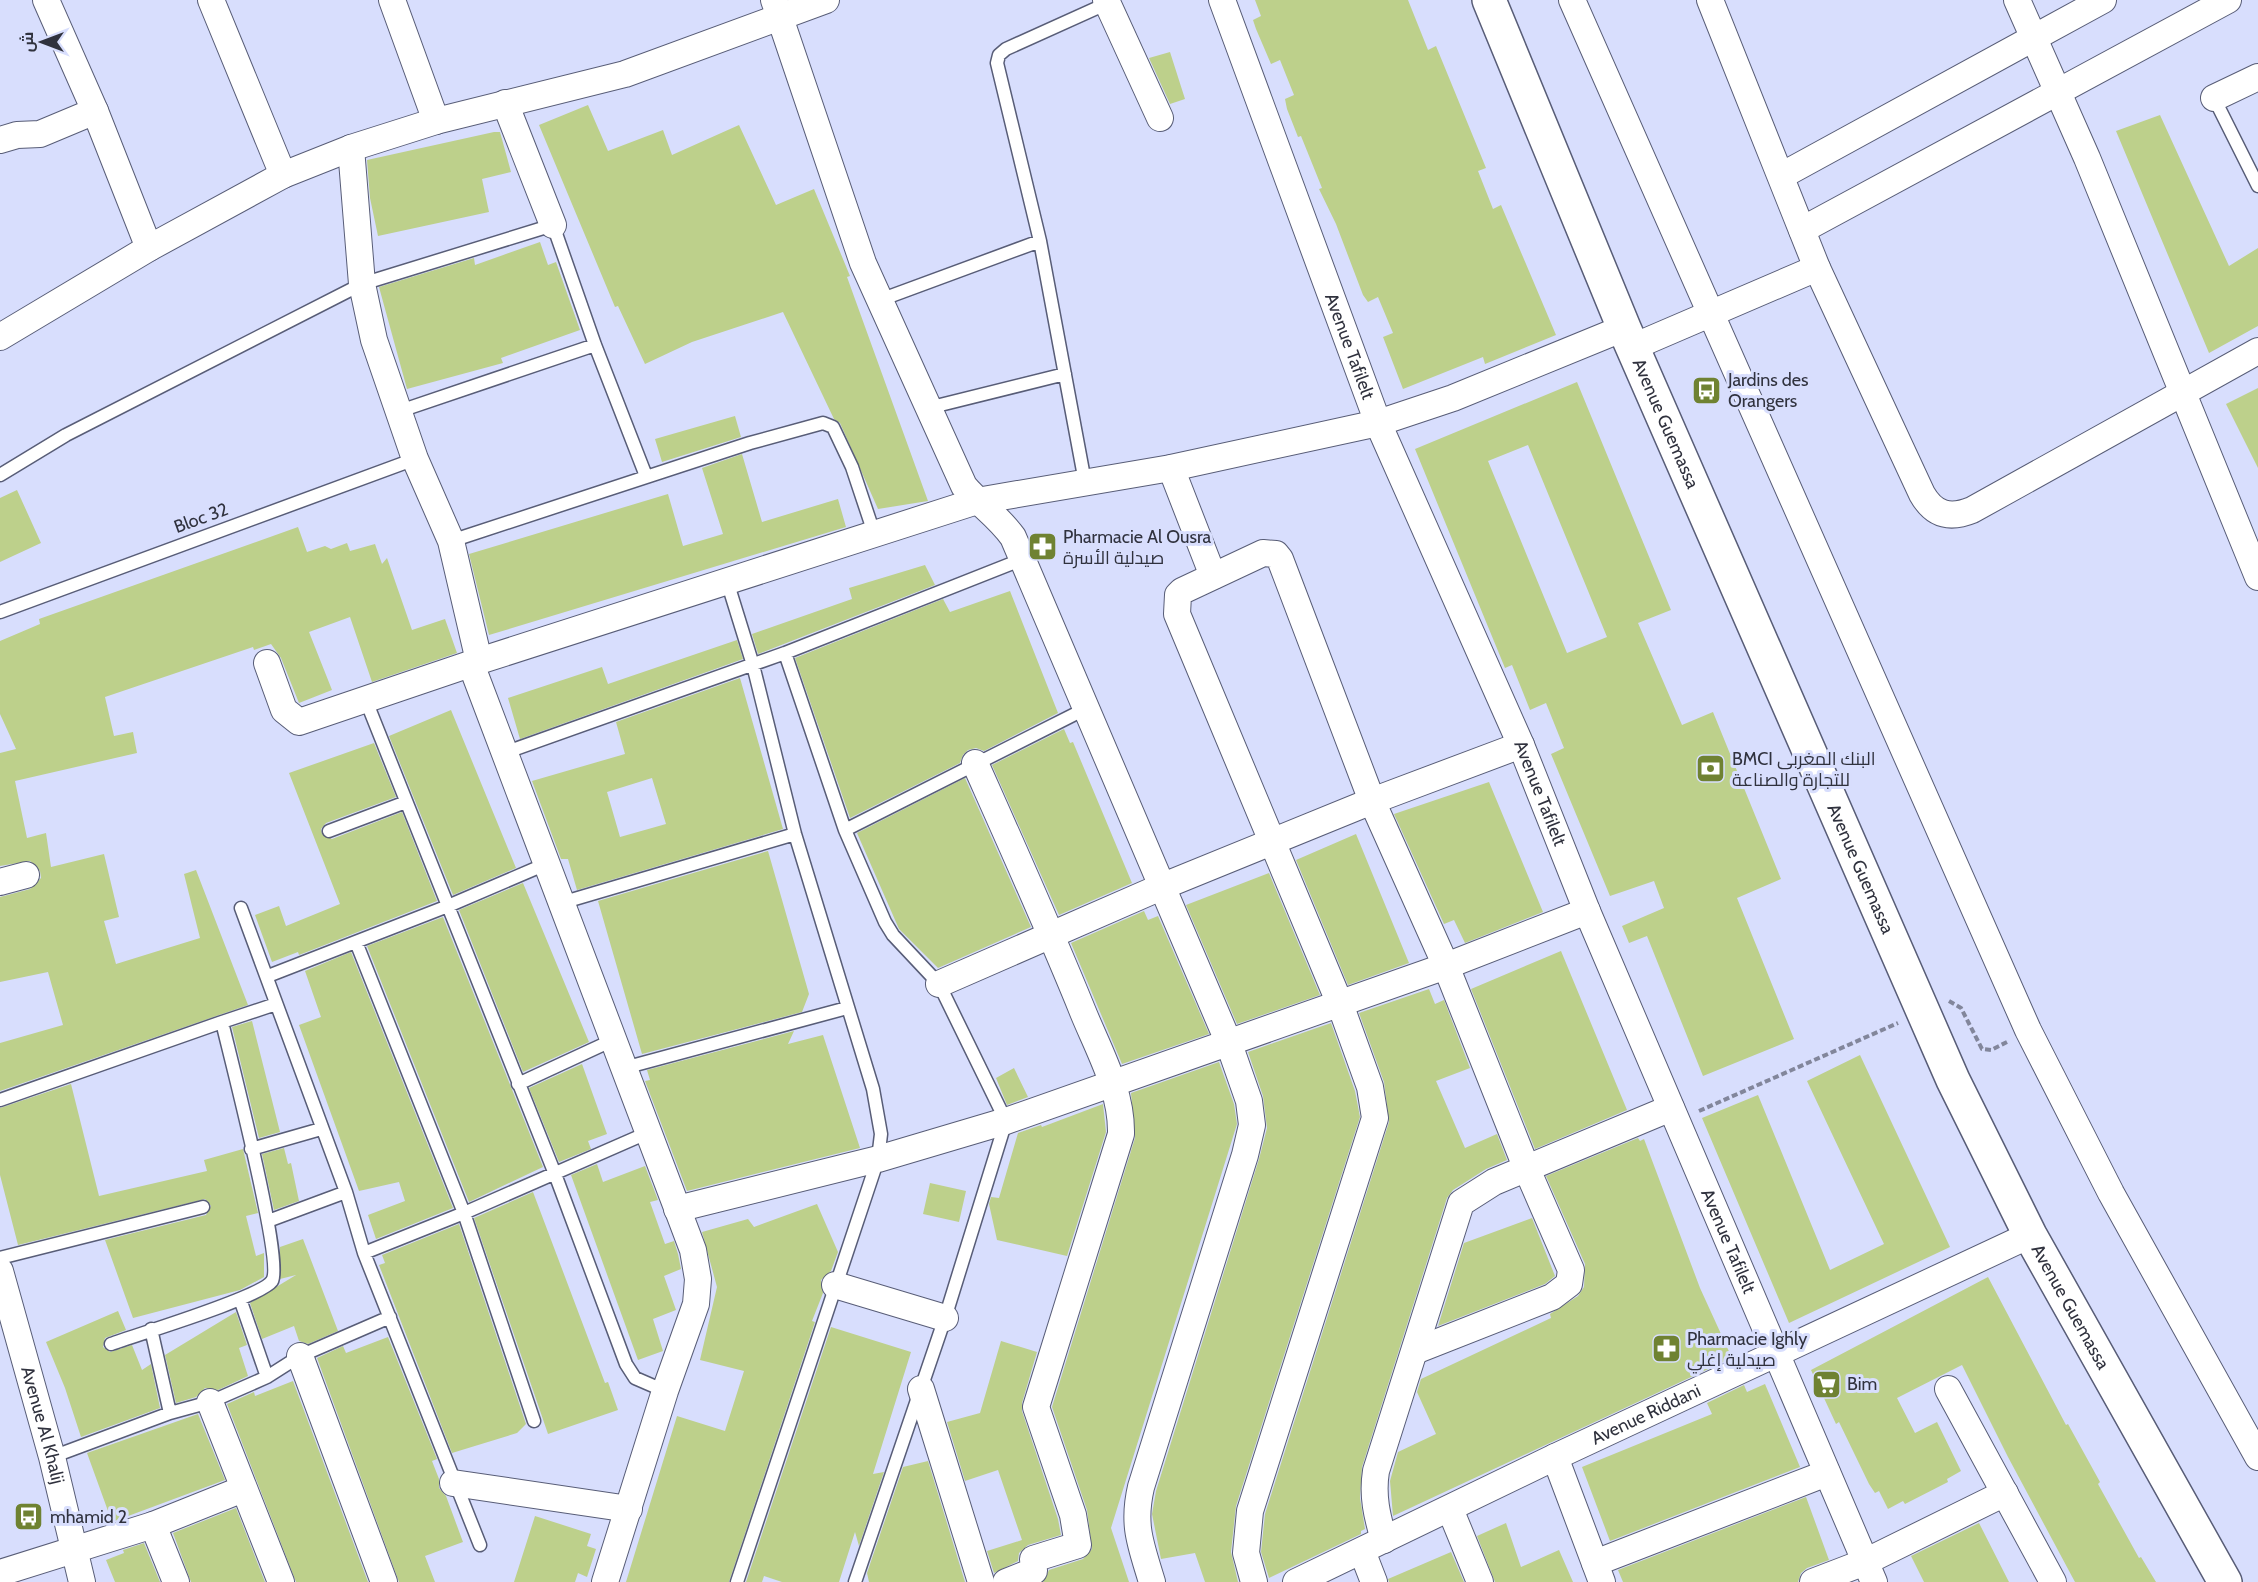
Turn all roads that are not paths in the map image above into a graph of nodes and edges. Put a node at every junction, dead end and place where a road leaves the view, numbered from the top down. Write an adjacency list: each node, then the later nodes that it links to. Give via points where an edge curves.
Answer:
1 (46, 0): 19 (street)
2 (211, 0): 24 (street)
3 (392, 0): 21 (street)
4 (826, 0): 13 (street)
5 (1222, 0): 43 (street, Avenue Tafilelt)
6 (1489, 0): 36 (main road, Avenue Guemassa)
7 (1572, 0): 34 (street)
8 (1710, 0): 25 (street)
9 (2017, 0): 14 (street)
10 (2103, 0): 14 (street)
11 (2228, 0): 16 (street)
12 (1107, 2): 20 (street); 29 (lane, via 999,55 997,63)
13 (777, 9): 18 (street, via 625,74); 33 (street, via 847,221)
14 (2033, 39): 16 (street); 25 (street)
15 (2258, 77): 17 (street)
16 (2058, 94): 28 (street); 40 (street)
17 (2214, 98): 26 (lane)
18 (505, 104): 21 (street); 27 (street)
19 (95, 111): 22 (street, via 40,134); 30 (street)
20 (1160, 118)
21 (435, 121): 23 (street)
22 (0, 140)
23 (351, 148): 24 (street); 32 (street)
24 (283, 175): 30 (street)
25 (1780, 176): 28 (street)
26 (2258, 186)
27 (554, 225): 32 (lane); 37 (lane)
28 (1802, 230): 31 (street)
29 (1040, 241): 33 (lane); 39 (lane)
30 (149, 248): 35 (street)
31 (1817, 268): 34 (street); 40 (street, via 1922,494 1928,505 1949,516 1972,510)
32 (362, 284): 42 (street, via 374,340); 46 (lane, via 66,435)
33 (879, 300): 41 (street)
34 (1708, 313): 36 (street); 130 (street, via 2028,1030 2111,1193)
35 (0, 337)
36 (1629, 337): 43 (street); 108 (main road, Avenue Guemassa, via 1922,1012)
37 (595, 345): 42 (lane); 47 (lane)
38 (2258, 351): 40 (street)
39 (1065, 374): 41 (lane); 48 (lane)
40 (2182, 393): 54 (street)
41 (928, 408): 49 (street, via 950,460)
42 (397, 412): 44 (street)
43 (1378, 423): 45 (street); 63 (street, Avenue Tafilelt)
44 (414, 459): 51 (street); 56 (lane, Bloc 32)
45 (1171, 468): 48 (street); 53 (street)
46 (0, 475)
47 (646, 476): 50 (lane, via 750,442 828,423 852,467); 51 (lane)
48 (1085, 482): 49 (street)
49 (977, 501): 50 (street); 52 (street, via 1002,521)
50 (874, 533): 55 (street)
51 (451, 541): 59 (street)
52 (1023, 559): 57 (lane); 62 (street)
53 (1213, 576): 66 (street, via 1263,553 1276,554 1280,559); 71 (street, via 1178,594 1177,614)
54 (2258, 577)
55 (727, 581): 59 (street); 60 (lane)
56 (0, 612)
57 (785, 653): 60 (lane); 68 (lane)
58 (267, 663): 61 (street, via 284,710 299,722)
59 (475, 663): 61 (street); 64 (street)
60 (753, 665): 64 (lane); 70 (lane)
61 (365, 698): 67 (lane)
62 (1085, 710): 65 (lane); 75 (street)
63 (1521, 745): 66 (street); 79 (street, Avenue Tafilelt)
64 (504, 753): 72 (street)
65 (975, 763): 68 (lane); 80 (street)
66 (1372, 801): 71 (street); 82 (street)
67 (406, 802): 69 (lane); 77 (lane)
68 (845, 830): 84 (lane, via 892,935)
69 (329, 831)
70 (795, 834): 76 (lane); 87 (lane)
71 (1272, 842): 75 (street); 86 (street)
72 (546, 864): 76 (street); 77 (lane)
73 (26, 875): 74 (street)
74 (0, 882)
75 (1161, 886): 80 (street); 90 (street)
76 (561, 903): 89 (street)
77 (448, 906): 81 (lane); 93 (lane)
78 (241, 908): 83 (lane)
79 (1587, 911): 82 (street); 95 (street, Avenue Tafilelt)
80 (1052, 935): 84 (street); 92 (street)
81 (356, 942): 83 (lane); 106 (lane)
82 (1446, 966): 86 (street); 101 (street)
83 (268, 976): 85 (lane)
84 (939, 984): 96 (lane)
85 (276, 1004): 88 (lane); 97 (lane)
86 (1340, 1004): 90 (street); 155 (street, via 1370,1087 1375,1118 1250,1510 1246,1553)
87 (847, 1008): 91 (lane); 100 (lane, via 879,1113)
88 (222, 1022): 94 (lane); 99 (lane)
89 (613, 1040): 91 (street); 93 (lane)
90 (1228, 1041): 92 (street); 154 (street, via 1249,1101 1252,1125 1139,1495 1138,1534)
91 (624, 1068): 98 (street)
92 (1112, 1083): 96 (street); 153 (street, via 1121,1114 1121,1134 1036,1407 1075,1521 1078,1545 1033,1559 1034,1571)
93 (518, 1084): 102 (lane)
94 (0, 1100)
95 (1674, 1115): 101 (street); 119 (street, Avenue Tafilelt)
96 (1006, 1121): 100 (street); 115 (lane)
97 (321, 1129): 99 (lane); 103 (lane)
98 (647, 1133): 102 (lane); 105 (street)
99 (251, 1149): 107 (lane)
100 (878, 1159): 105 (street); 112 (lane)
101 (1526, 1167): 118 (street, via 1461,1203); 118 (street, via 1571,1270 1569,1284 1552,1297)
102 (555, 1174): 106 (lane); 124 (lane, via 630,1373)
103 (346, 1192): 107 (lane); 109 (lane)
104 (203, 1207): 110 (lane)
105 (677, 1209): 124 (street, via 693,1250 698,1279 696,1304)
106 (464, 1213): 109 (lane); 127 (lane)
107 (268, 1221): 113 (lane, via 273,1279)
108 (2030, 1235): 119 (street, Avenue Riddani); 161 (main road, Avenue Guemassa)
109 (364, 1253): 114 (lane)
110 (0, 1258)
111 (0, 1271): 128 (street, Avenue Al Khalij)
112 (835, 1285): 115 (street); 150 (lane)
113 (240, 1299): 116 (lane); 121 (lane)
114 (390, 1317): 120 (lane); 132 (lane)
115 (945, 1318): 122 (lane)
116 (151, 1329): 117 (lane); 126 (lane)
117 (111, 1344)
118 (1414, 1351): 138 (street, via 1373,1487)
119 (1776, 1354): 129 (street, Avenue Riddani); 131 (street, Avenue Tafilelt)
120 (300, 1356): 121 (lane); 148 (street)
121 (267, 1377): 125 (lane)
122 (921, 1389): 151 (lane); 152 (street)
123 (1948, 1389): 134 (street)
124 (665, 1390): 135 (street)
125 (210, 1402): 126 (lane); 133 (street)
126 (170, 1413): 128 (lane)
127 (534, 1421)
128 (52, 1457): 140 (street, Avenue Al Khalij)
129 (1555, 1457): 136 (street, Avenue Riddani); 144 (street)
130 (2258, 1457)
131 (1827, 1473): 142 (street, Avenue Tafilelt); 144 (street)
132 (453, 1483): 135 (street); 139 (lane)
133 (243, 1489): 137 (street); 147 (street)
134 (2005, 1493): 142 (street); 160 (street)
135 (629, 1509): 149 (street)
136 (1450, 1509): 138 (street, Avenue Riddani); 158 (street)
137 (153, 1525): 140 (street); 146 (street)
138 (1384, 1540): 141 (street, Avenue Riddani)
139 (480, 1545)
140 (73, 1551): 143 (street); 145 (street, Avenue Al Khalij)
141 (1362, 1551): 156 (street, Avenue Riddani); 157 (street)
142 (1869, 1572): 159 (street)
143 (0, 1573)
144 (1598, 1573)
145 (82, 1582)
146 (176, 1582)
147 (281, 1582)
148 (384, 1582)
149 (605, 1582)
150 (737, 1582)
151 (855, 1582)
152 (981, 1582)
153 (1006, 1582)
154 (1152, 1582)
155 (1254, 1582)
156 (1296, 1582)
157 (1374, 1582)
158 (1480, 1582)
159 (1813, 1582)
160 (2053, 1582)
161 (2225, 1582)

